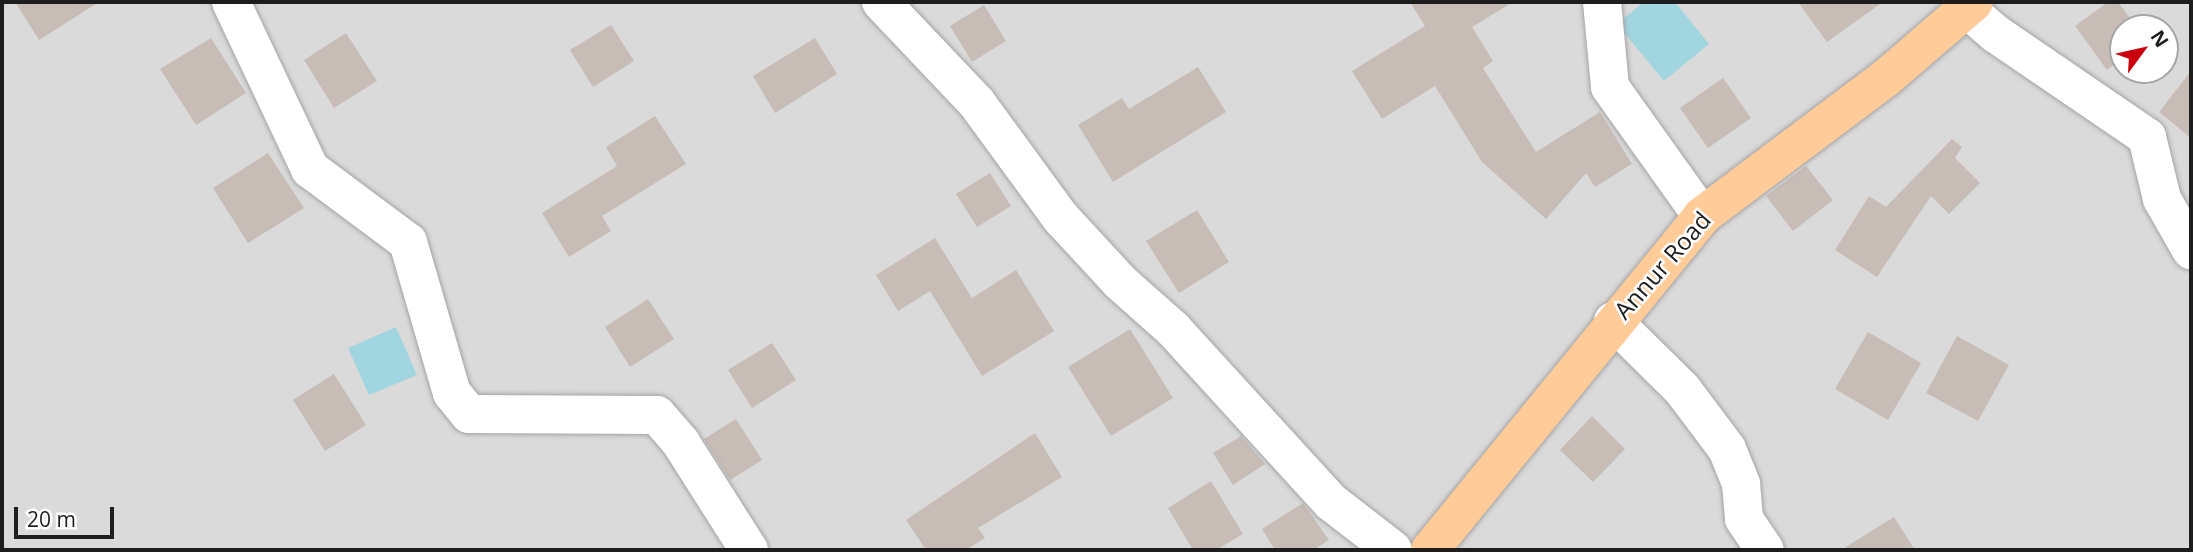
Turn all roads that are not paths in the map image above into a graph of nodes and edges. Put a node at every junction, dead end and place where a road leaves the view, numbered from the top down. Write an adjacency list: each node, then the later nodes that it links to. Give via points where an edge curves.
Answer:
1 (231, 2): 8 (street, via 310,169 408,242 452,393 469,414 657,415 681,443)
2 (881, 2): 9 (street, via 976,103 1061,218 1120,282 1173,329 1331,502)
3 (1602, 2): 5 (street, via 1610,87)
4 (1971, 5): 5 (main road, Annur Road, via 1886,78); 6 (street, via 1996,34 2147,137 2162,199)
5 (1702, 216): 7 (main road, Annur Road)
6 (2191, 250)
7 (1613, 321): 10 (main road, Annur Road); 11 (street, via 1682,389 1727,449 1741,484 1744,519)
8 (749, 550)
9 (1393, 550)
10 (1430, 550)
11 (1765, 550)

